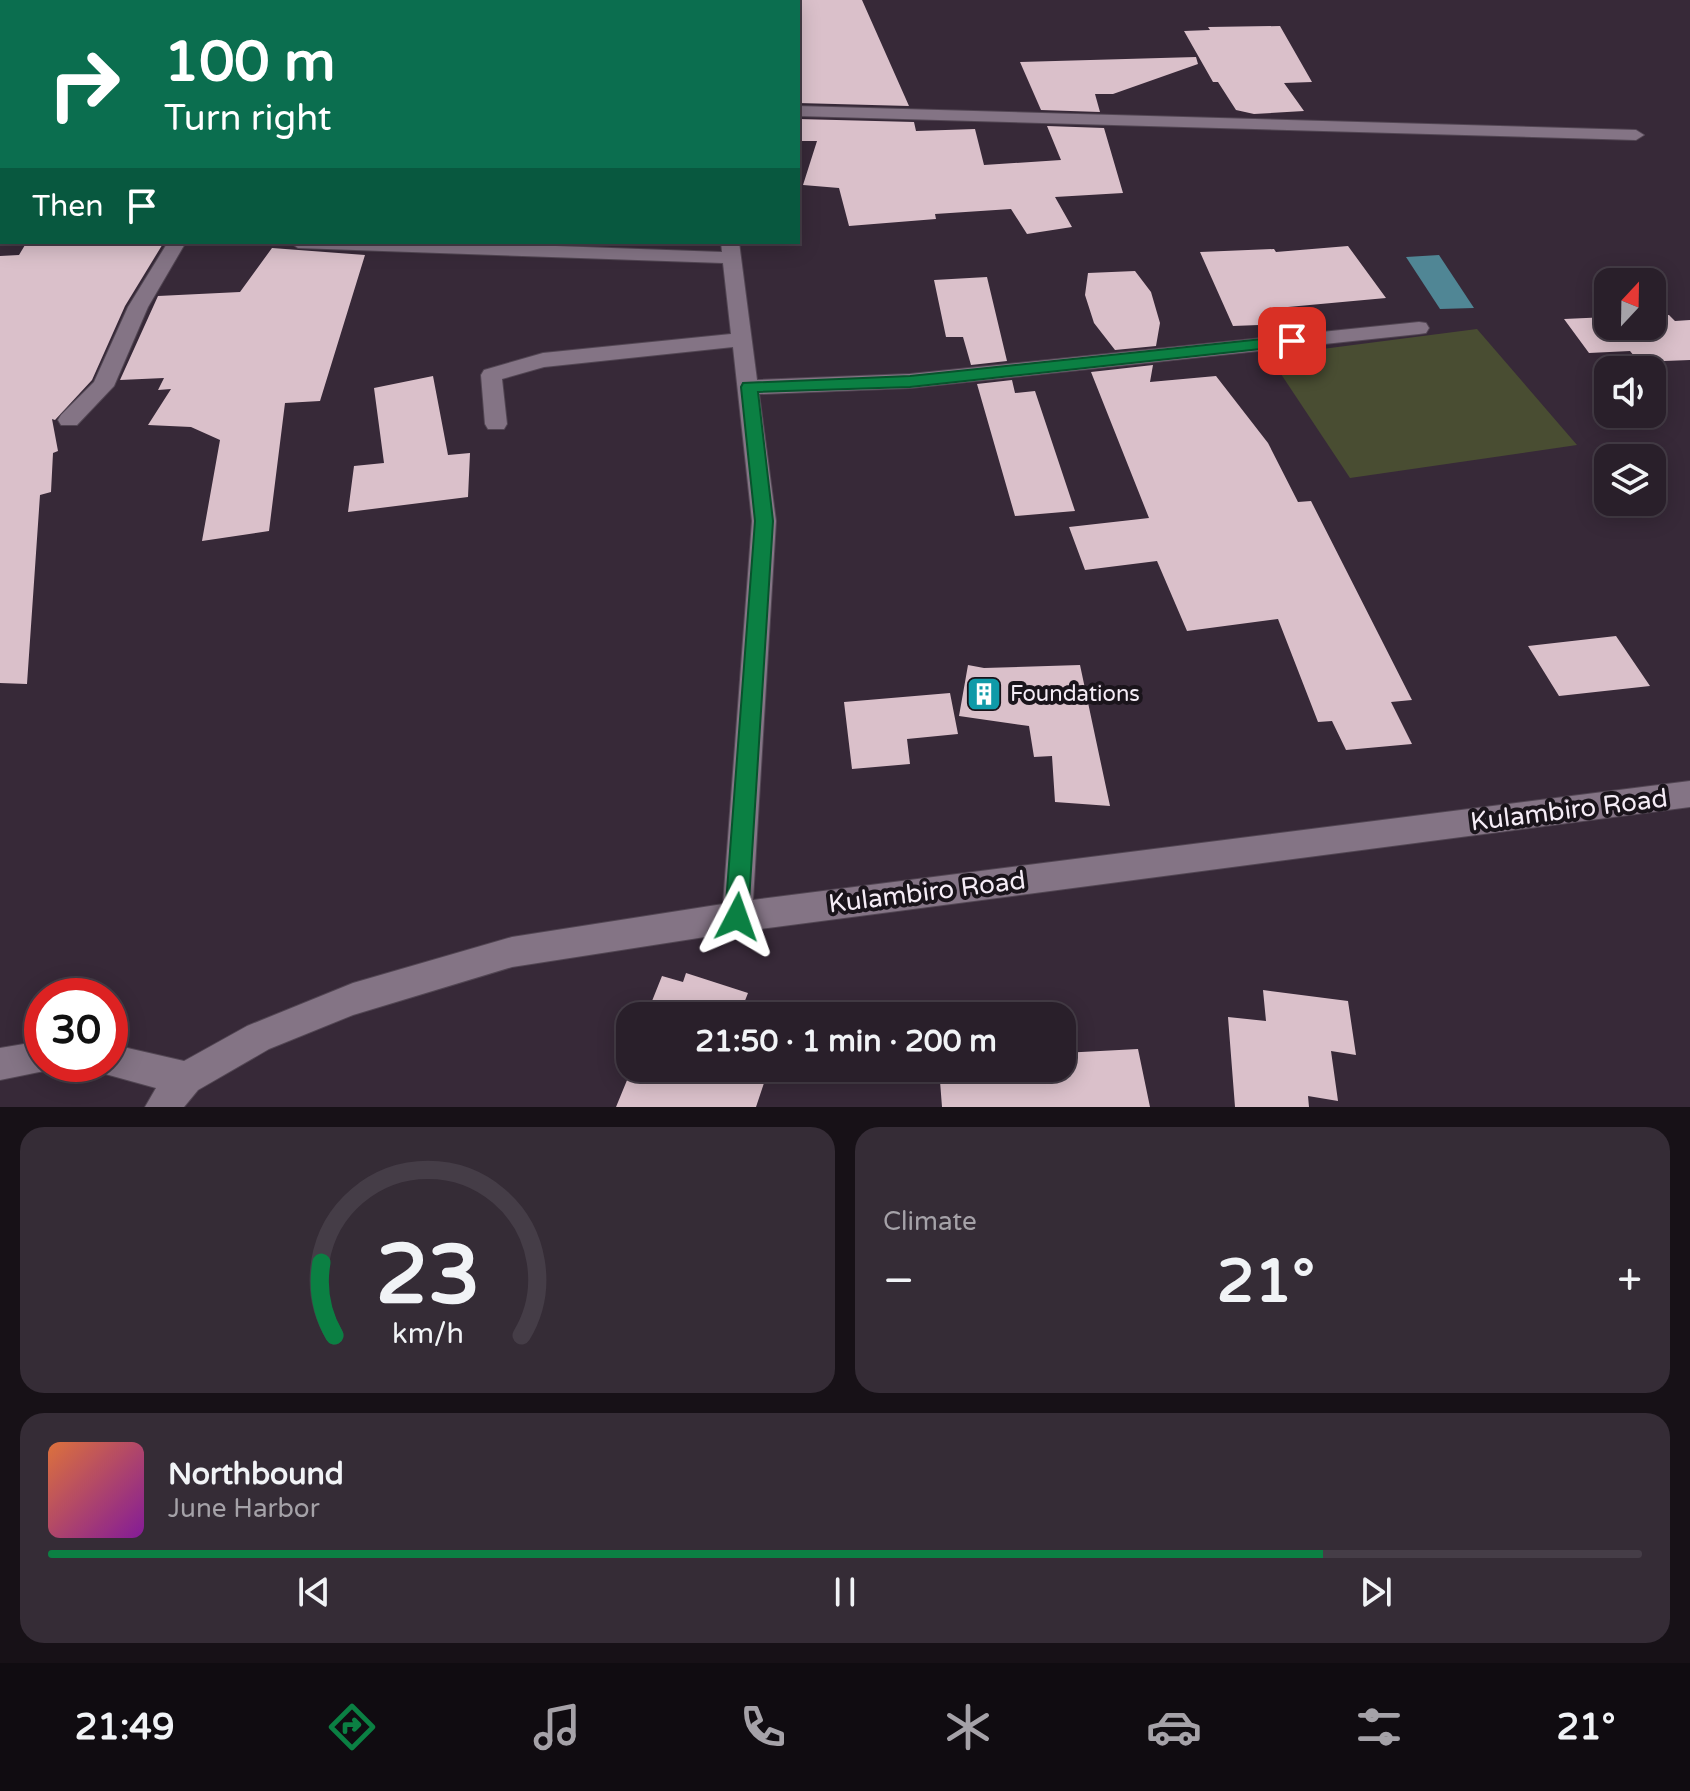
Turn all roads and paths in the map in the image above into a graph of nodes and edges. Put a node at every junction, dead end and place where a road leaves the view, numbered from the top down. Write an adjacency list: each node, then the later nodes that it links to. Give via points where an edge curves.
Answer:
1 (800, 111): 2 (street)
2 (1636, 135)
3 (176, 244): 9 (street, via 138,307 103,386)
4 (406, 244): 5 (street)
5 (732, 250): 7 (street)
6 (1419, 328): 8 (street, via 910,381)
7 (744, 339): 8 (street); 10 (street, via 543,360 491,375)
8 (749, 387): 12 (street, via 764,521)
9 (69, 420)
10 (496, 424)
11 (1690, 794): 12 (street, Kulambiro Road)
12 (737, 917): 16 (street, Kulambiro Road, via 512,952 367,995 258,1037)
13 (24, 1060): 14 (street)
14 (0, 1064)
15 (128, 1064): 16 (street)
16 (186, 1078): 17 (street)
17 (162, 1107)

